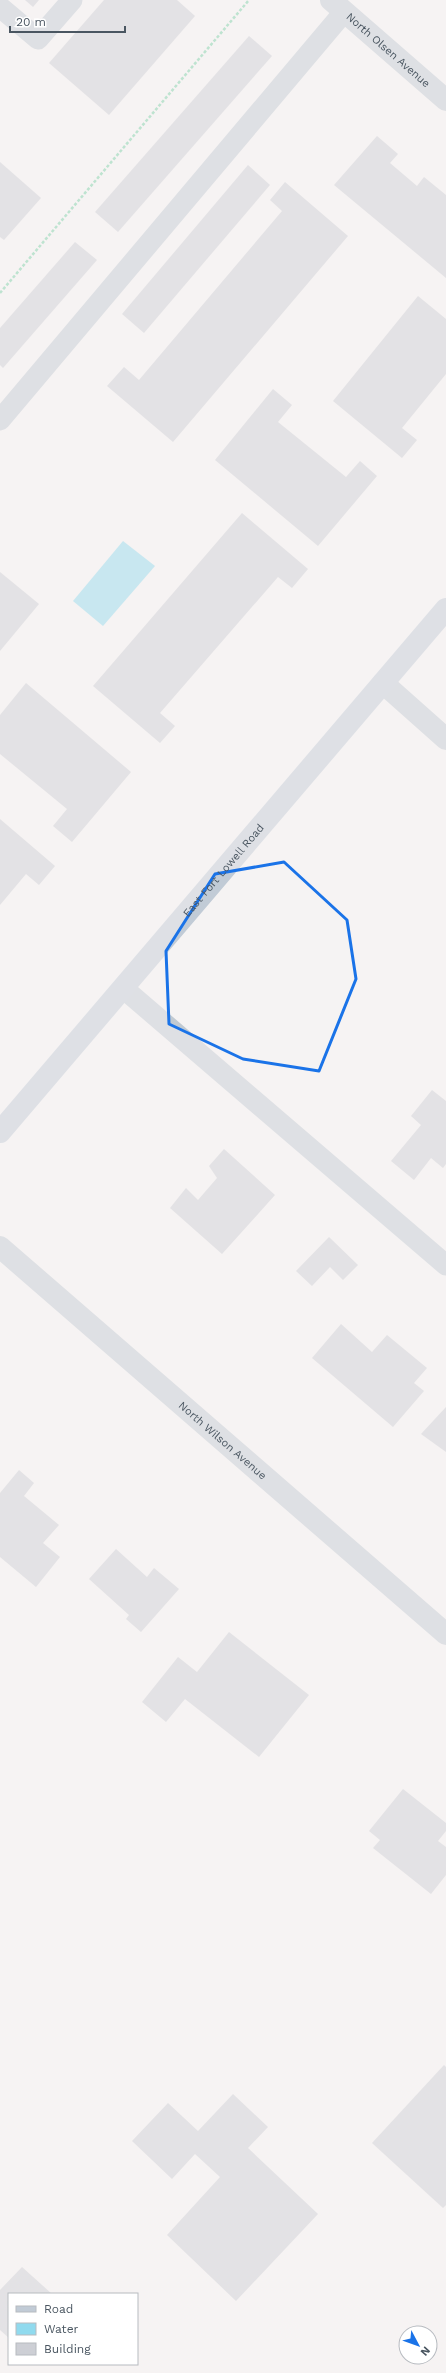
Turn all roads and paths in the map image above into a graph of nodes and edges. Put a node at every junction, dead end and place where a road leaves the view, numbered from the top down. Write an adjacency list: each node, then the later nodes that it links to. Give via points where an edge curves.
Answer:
1 (72, 0): 4 (lane, via 38,39)
2 (248, 0): 6 (path)
3 (338, 6): 5 (street, North Olsen Avenue); 7 (lane, via 298,66)
4 (0, 7)
5 (446, 100)
6 (0, 293)
7 (0, 420)
8 (446, 608): 9 (main road, East Fort Lowell Road)
9 (382, 683): 10 (street); 11 (main road, East Fort Lowell Road)
10 (446, 739)
11 (123, 988): 12 (main road, East Fort Lowell Road); 14 (lane)
12 (0, 1132)
13 (0, 1248): 15 (street, North Wilson Avenue)
14 (446, 1265)
15 (446, 1634)

